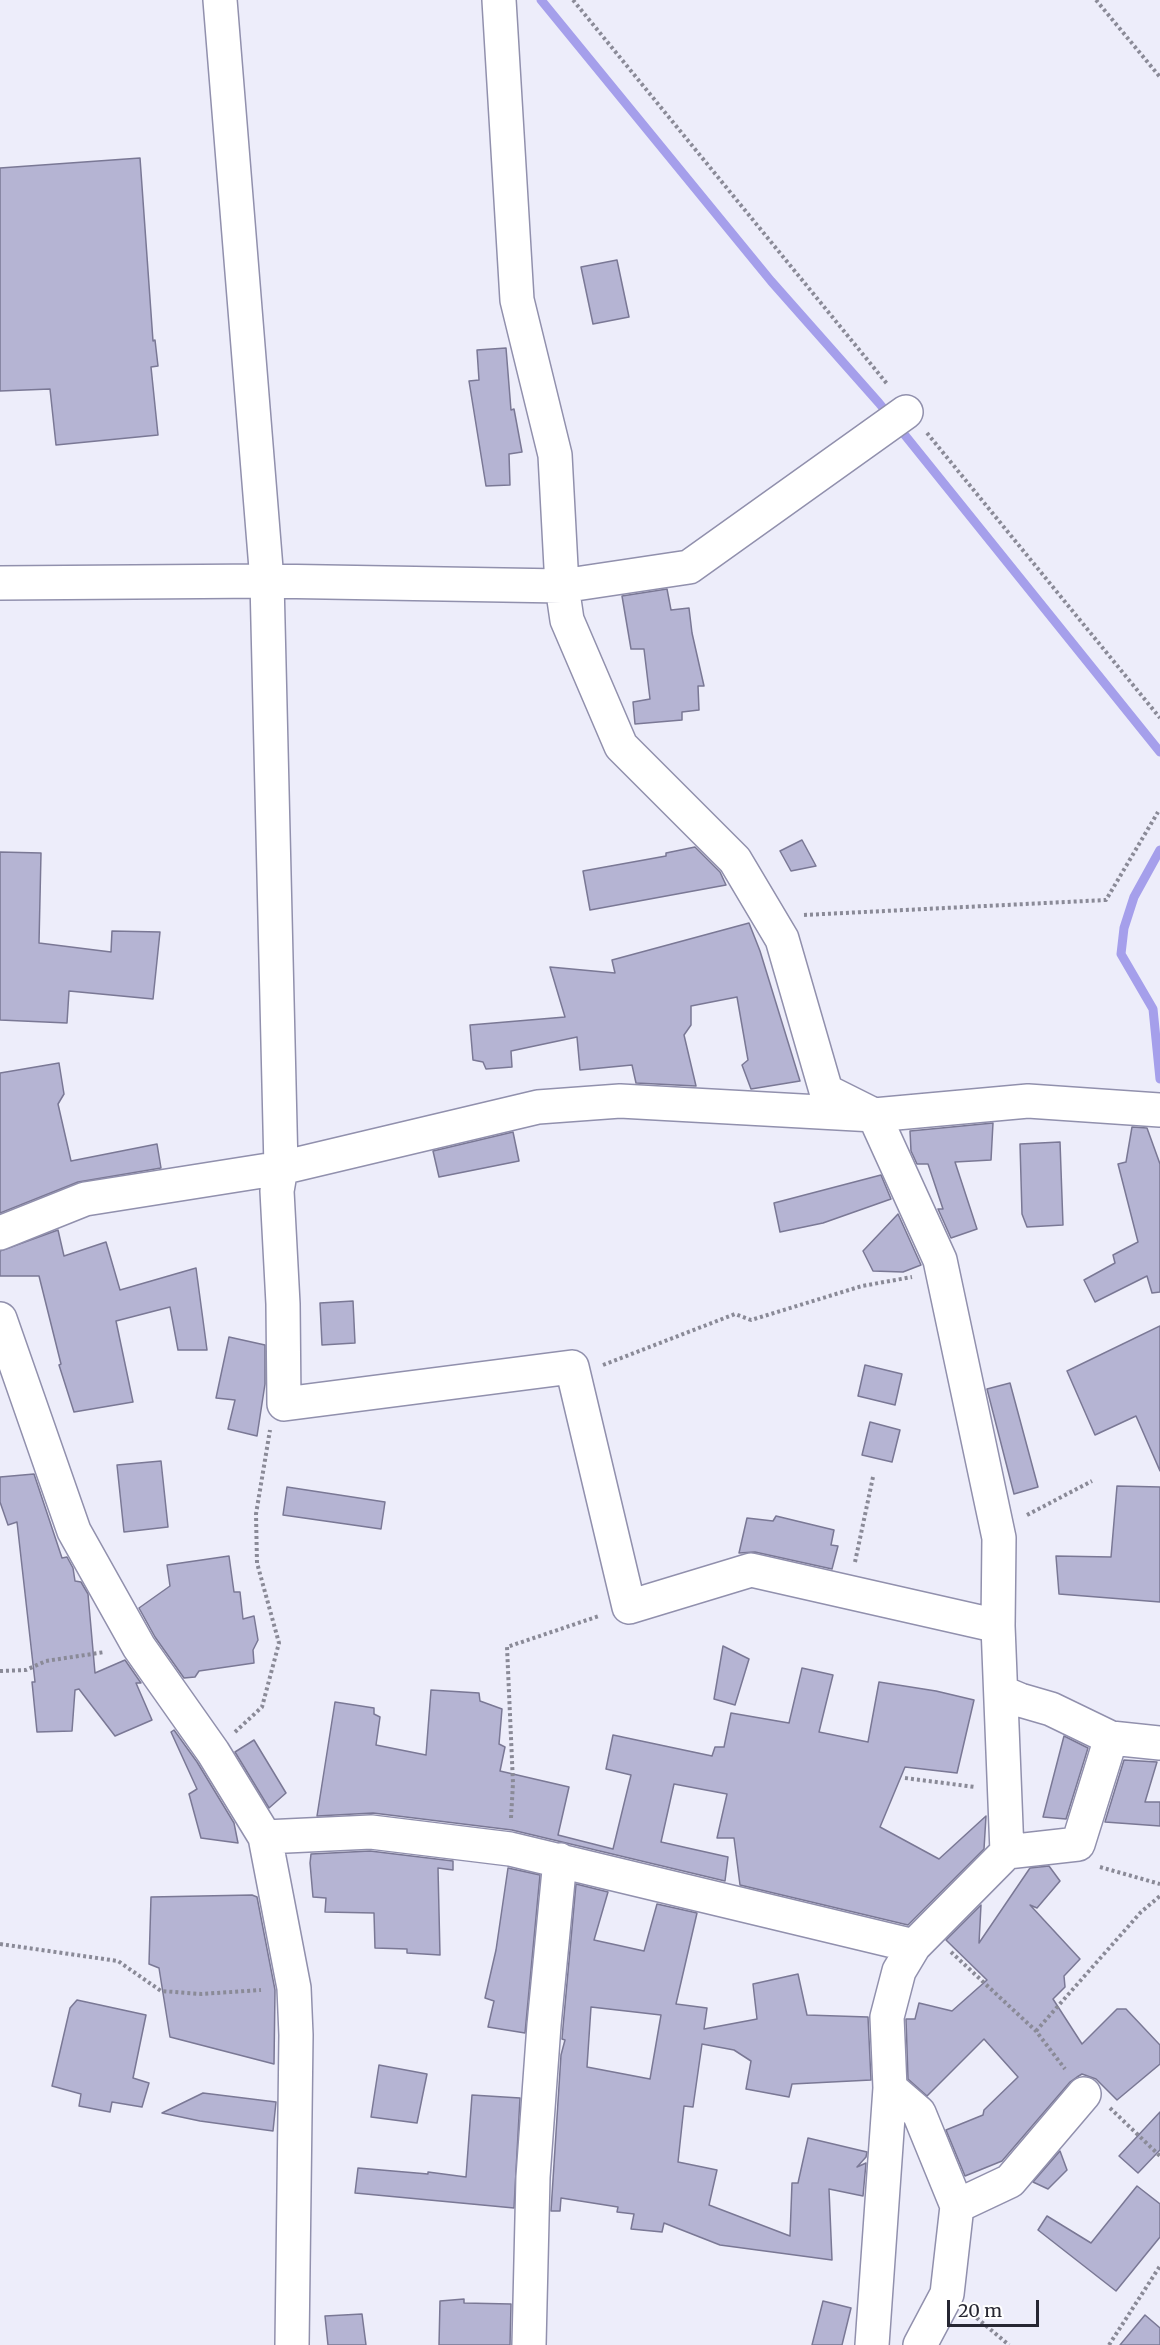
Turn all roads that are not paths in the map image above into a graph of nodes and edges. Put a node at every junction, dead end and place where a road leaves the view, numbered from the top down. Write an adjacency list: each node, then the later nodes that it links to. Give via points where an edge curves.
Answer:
1 (220, 0): 4 (street)
2 (499, 0): 6 (street, via 517,300 555,455)
3 (907, 411): 6 (street, via 689,567)
4 (267, 581): 5 (street); 6 (street); 9 (street)
5 (0, 584)
6 (562, 586): 8 (street, via 567,620 621,746 735,860 782,939 826,1091)
7 (1160, 1110): 8 (street, via 1028,1101)
8 (874, 1115): 9 (street, via 620,1101 538,1107); 12 (street, via 943,1272 999,1538)
9 (281, 1168): 10 (street, via 85,1199); 12 (street, via 277,1191 284,1404 572,1367 629,1607 751,1570)
10 (0, 1233)
11 (0, 1319): 16 (street, via 74,1531 139,1647 213,1752)
12 (998, 1626): 13 (street)
13 (1001, 1692): 14 (street, via 1051,1709); 17 (street)
14 (1111, 1738): 15 (street); 17 (street, via 1078,1844)
15 (1160, 1743)
16 (265, 1837): 18 (street, via 372,1832 510,1849); 23 (street, via 294,1988)
17 (1007, 1852): 19 (street)
18 (560, 1860): 19 (street); 24 (street, via 533,2177)
19 (914, 1946): 20 (street, via 899,1971 887,2017)
20 (890, 2088): 22 (street, via 919,2113); 25 (street)
21 (1084, 2094): 22 (street, via 1010,2181)
22 (957, 2206): 26 (street, via 947,2294)
23 (292, 2345)
24 (529, 2345)
25 (872, 2345)
26 (920, 2345)

